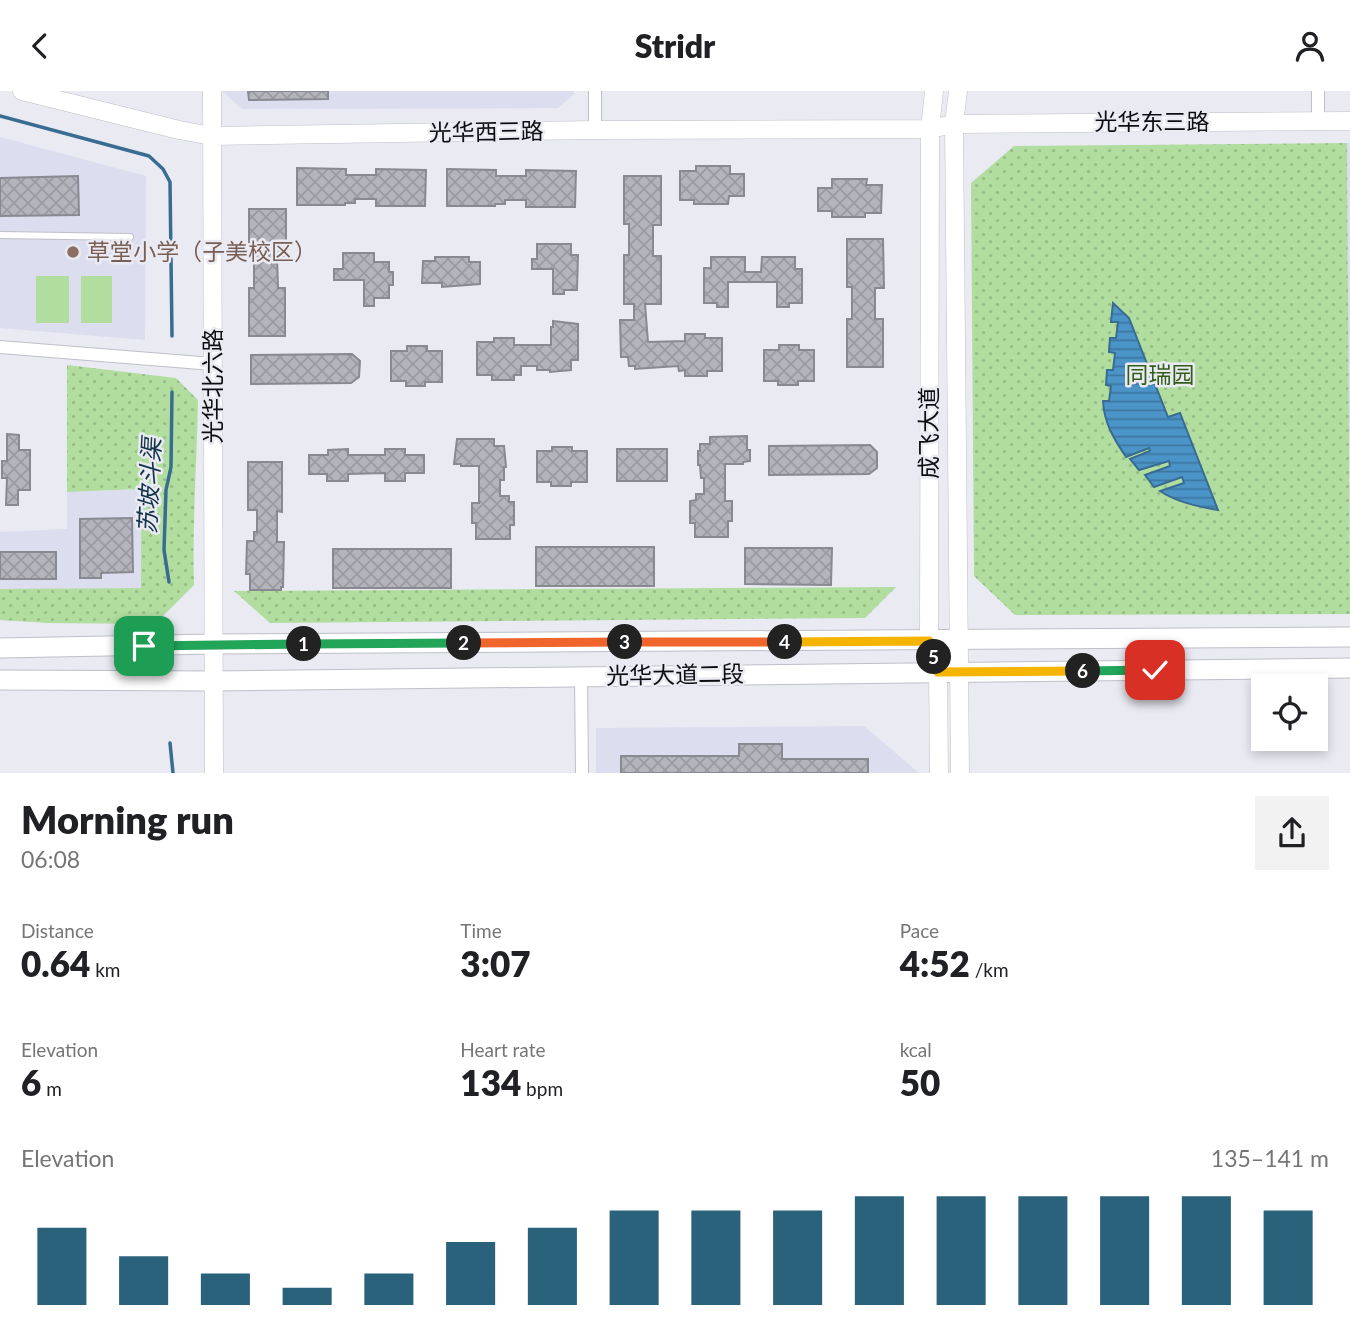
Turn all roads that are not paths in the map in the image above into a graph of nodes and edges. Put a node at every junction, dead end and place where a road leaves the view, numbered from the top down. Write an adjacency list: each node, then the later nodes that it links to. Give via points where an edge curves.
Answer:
1 (22, 91): 12 (street, 光华西三路)
2 (212, 91): 12 (street, 光华北六路)
3 (595, 91): 11 (street)
4 (934, 91): 10 (street, 成飞大道)
5 (958, 91): 9 (street, 成飞大道)
6 (1318, 91): 7 (street)
7 (1318, 121): 8 (street, 光华东三路); 9 (street, 光华东三路)
8 (1350, 121)
9 (954, 124): 10 (street, 光华西三路); 18 (street, 成飞大道)
10 (930, 129): 11 (street, 光华西三路); 19 (street, 成飞大道)
11 (595, 130): 12 (street, 光华西三路)
12 (212, 136): 16 (street, 光华北六路)
13 (0, 235): 14 (lane)
14 (130, 237)
15 (0, 347): 16 (street)
16 (213, 363): 20 (street, 光华北六路)
17 (1350, 637): 18 (main road, 光华大道二段)
18 (959, 640): 19 (main road, 光华大道二段); 24 (street, 成飞大道)
19 (929, 641): 20 (main road, 光华大道二段); 23 (street, 成飞大道)
20 (215, 644): 21 (main road, 光华大道二段); 27 (street, 光华北六路)
21 (0, 648)
22 (1350, 668): 24 (main road, 光华大道二段)
23 (938, 672): 24 (main road, 光华大道二段); 25 (main road, 光华大道二段); 30 (street, 成飞大道)
24 (960, 672): 31 (street, 成飞大道)
25 (581, 676): 27 (main road, 光华大道二段); 29 (street)
26 (0, 680): 27 (main road, 光华大道二段)
27 (214, 681): 28 (street, 光华北六路)
28 (214, 773)
29 (582, 773)
30 (939, 773)
31 (960, 773)

